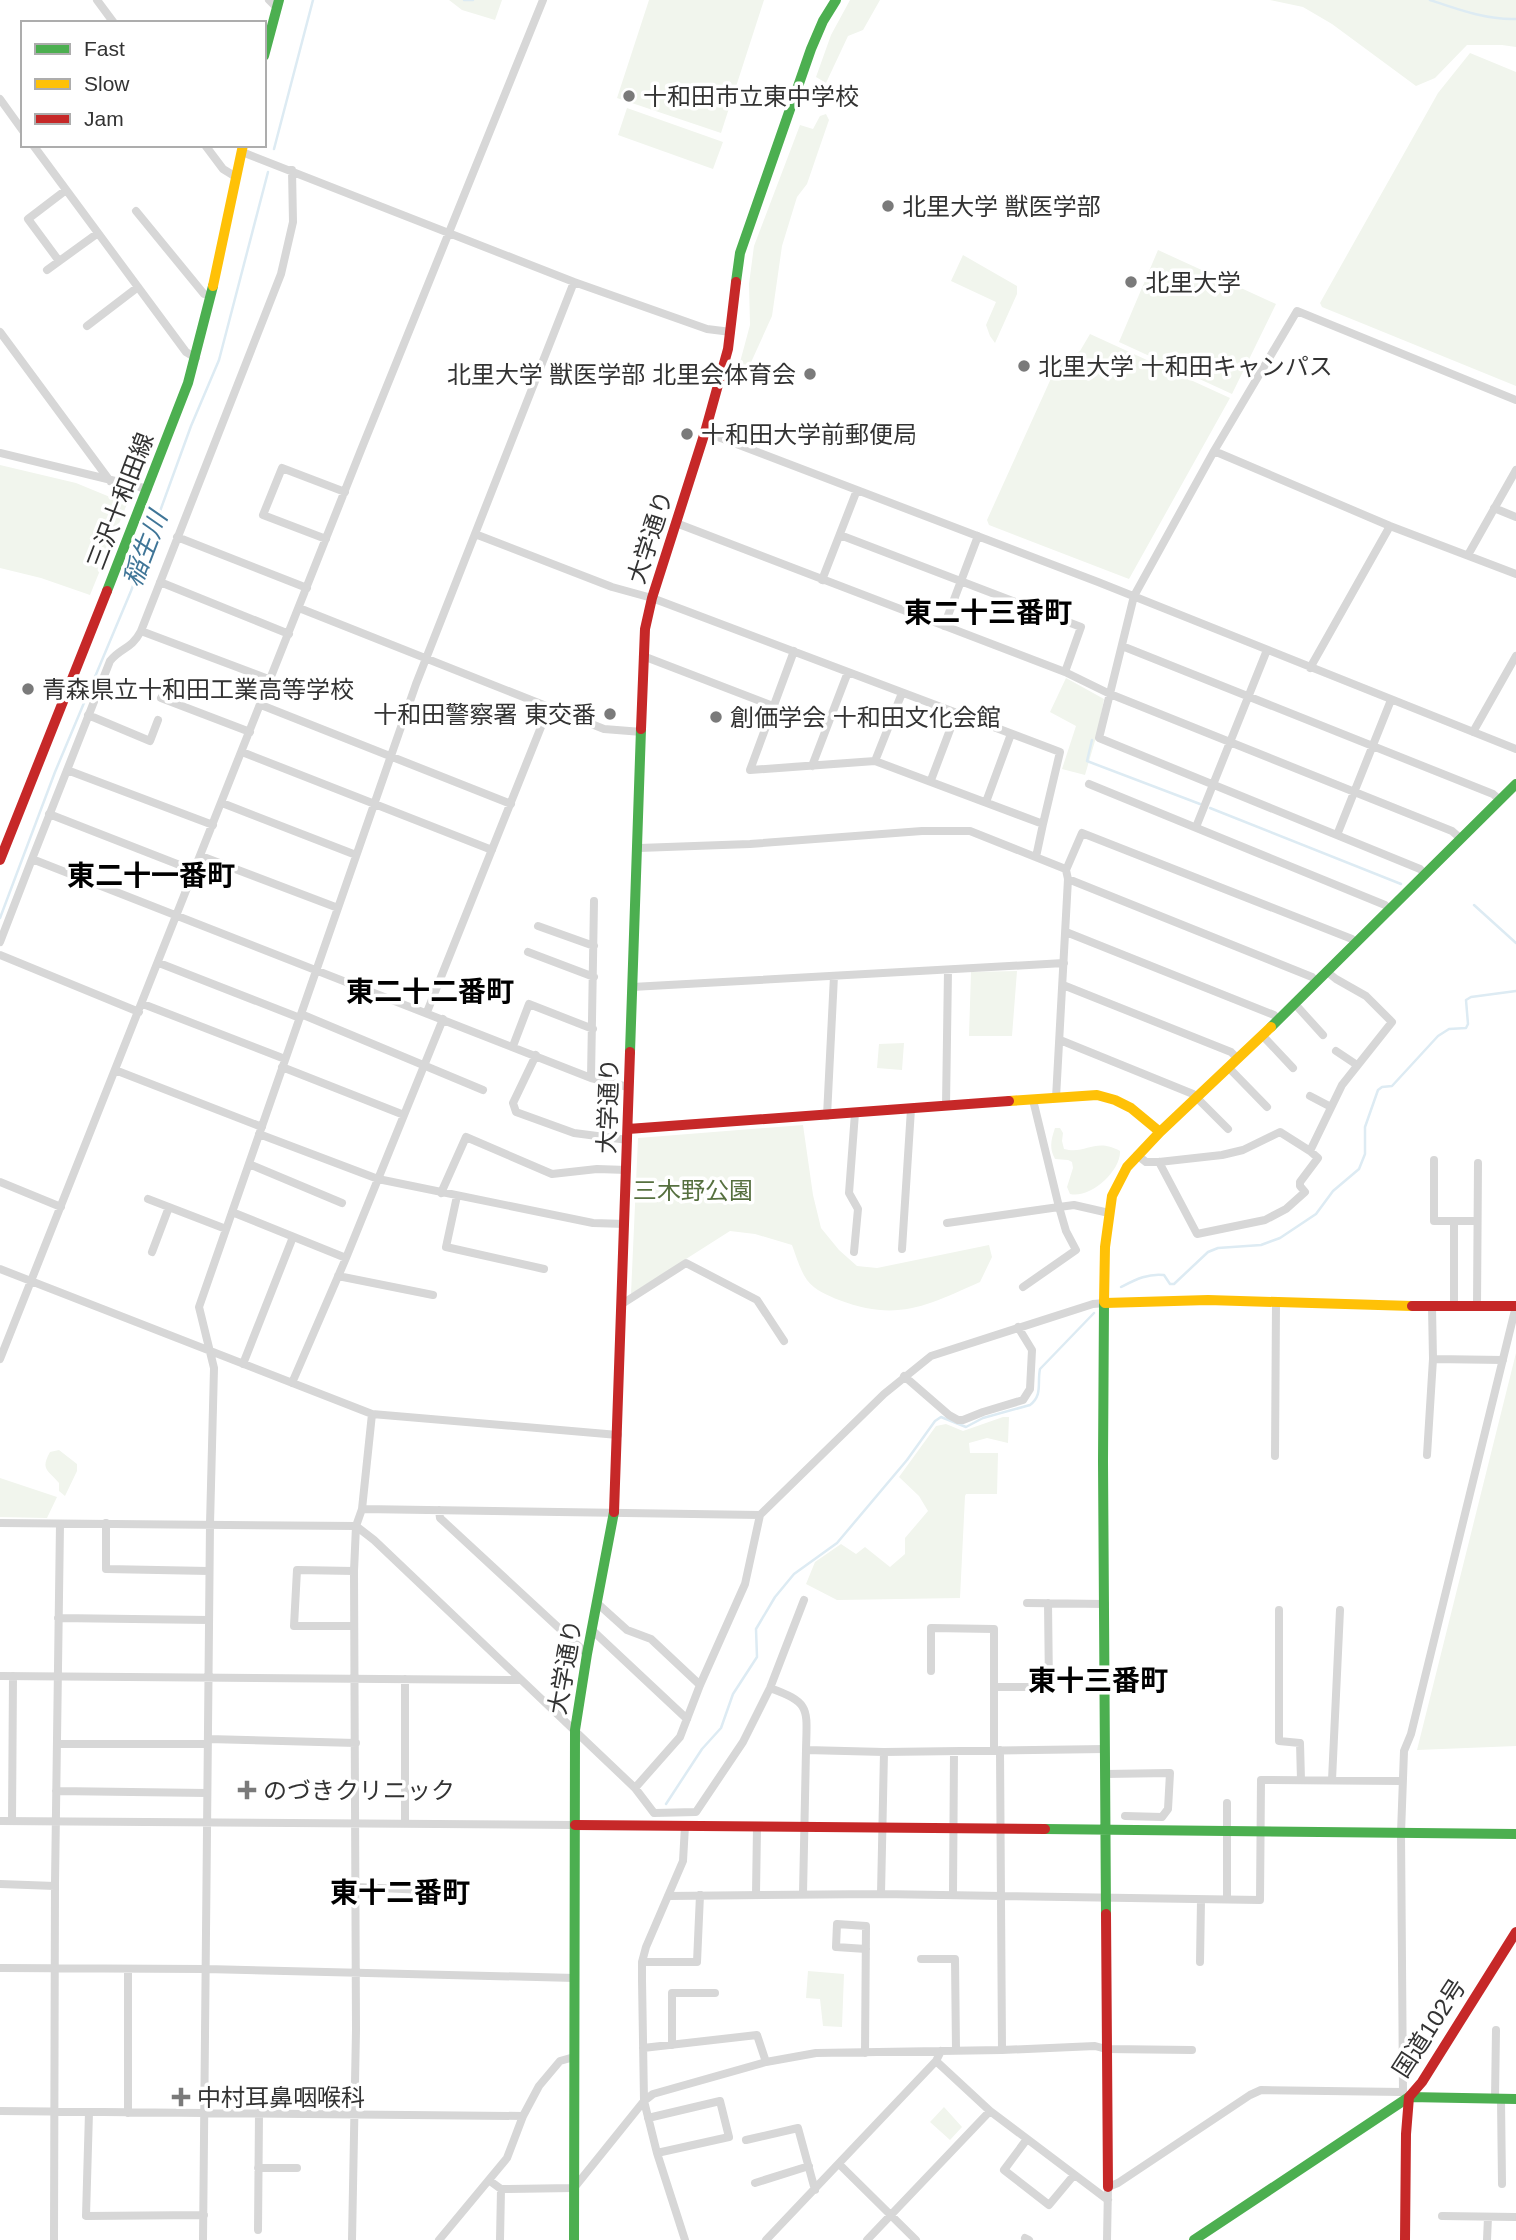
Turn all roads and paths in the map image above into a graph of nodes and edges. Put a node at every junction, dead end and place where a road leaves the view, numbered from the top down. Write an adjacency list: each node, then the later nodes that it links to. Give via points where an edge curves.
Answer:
1 (97, 0): 5 (street)
2 (543, 0): 17 (street)
3 (836, 0): 25 (main road, 大学通り, via 811,49 740,253)
4 (275, 3): 6 (main road)
5 (113, 21)
6 (266, 46)
7 (0, 99): 8 (street)
8 (21, 128)
9 (34, 147): 14 (street)
10 (206, 147): 13 (street, via 223,169)
11 (242, 148): 12 (street); 13 (main road, 三沢十和田線)
12 (292, 170): 17 (street); 43 (street, via 293,222 281,274)
13 (236, 177): 22 (main road, 三沢十和田線)
14 (66, 190): 16 (street); 18 (street, via 28,219)
15 (136, 211): 22 (street, via 204,294)
16 (98, 233): 18 (street); 21 (street)
17 (448, 234): 20 (street); 35 (street)
18 (59, 261): 19 (street)
19 (47, 270)
20 (574, 282): 25 (street, via 707,329); 40 (street)
21 (138, 287): 23 (street); 26 (street)
22 (211, 296): 26 (main road, 三沢十和田線)
23 (87, 326)
24 (0, 332): 32 (street)
25 (730, 332): 28 (main road, 大学通り)
26 (195, 358): 33 (main road, 三沢十和田線)
27 (1516, 401): 29 (street, via 1297,311)
28 (705, 432): 34 (street); 38 (main road, 大学通り)
29 (1214, 451): 39 (street); 51 (street)
30 (0, 453): 32 (street)
31 (1516, 470): 36 (street)
32 (110, 481): 33 (street)
33 (148, 489): 112 (main road, 三沢十和田線)
34 (857, 489): 41 (street); 42 (street)
35 (345, 492): 44 (street); 44 (street, via 282,468 263,515)
36 (1494, 508): 37 (street); 45 (street)
37 (1516, 517)
38 (676, 523): 47 (street); 52 (main road, 大学通り)
39 (1390, 526): 45 (street); 63 (street)
40 (474, 534): 52 (street); 62 (street)
41 (840, 535): 47 (street); 48 (street)
42 (978, 536): 48 (street); 51 (street)
43 (177, 537): 49 (street); 50 (street)
44 (326, 539): 50 (street)
45 (1468, 555): 46 (street)
46 (1516, 574)
47 (822, 580): 54 (street)
48 (961, 581): 54 (street); 65 (street, via 1081,627)
49 (160, 582): 55 (street); 56 (street)
50 (307, 587): 53 (street)
51 (1134, 596): 57 (street); 58 (street)
52 (652, 598): 59 (street); 60 (main road, 大学通り)
53 (299, 608): 56 (street); 62 (street)
54 (944, 626): 65 (street)
55 (141, 631): 66 (street); 76 (street, via 132,645 110,661)
56 (289, 635): 66 (street)
57 (1122, 646): 68 (street); 69 (street)
58 (1267, 650): 63 (street); 69 (street)
59 (794, 651): 64 (street); 73 (street)
60 (643, 656): 73 (street); 79 (main road, 大学通り)
61 (1516, 656): 80 (street)
62 (426, 658): 74 (street); 86 (street)
63 (1310, 668): 71 (street)
64 (848, 672): 67 (street); 88 (street)
65 (1065, 672): 68 (street)
66 (271, 680): 72 (street)
67 (902, 693): 75 (street); 87 (street)
68 (1110, 694): 82 (street); 93 (street, via 1099,738)
69 (1248, 697): 82 (street); 83 (street)
70 (161, 698): 78 (street)
71 (1391, 700): 80 (street); 83 (street)
72 (261, 705): 78 (street); 86 (street)
73 (773, 706): 88 (street, via 750,770)
74 (549, 707): 79 (street, via 604,729); 99 (street)
75 (956, 714): 81 (street); 90 (street)
76 (88, 715): 77 (street, via 150,741); 89 (street)
77 (158, 720)
78 (250, 732): 85 (street)
79 (642, 732): 106 (main road, 大学通り)
80 (1473, 732): 84 (street)
81 (1011, 734): 96 (street); 101 (street, via 1060,752)
82 (1231, 743): 93 (street); 94 (street)
83 (1373, 747): 94 (street); 95 (street)
84 (1516, 749)
85 (242, 752): 97 (street); 98 (street)
86 (391, 757): 98 (street); 99 (street)
87 (875, 761): 88 (street); 90 (street)
88 (812, 766)
89 (67, 770): 100 (street); 102 (street)
90 (931, 780): 96 (street)
91 (1516, 783): 95 (main road)
92 (1089, 785): 103 (street)
93 (1213, 786): 103 (street); 104 (street)
94 (1354, 792): 104 (street); 105 (street)
95 (1500, 800): 105 (main road)
96 (986, 802): 101 (street)
97 (222, 803): 102 (street); 109 (street)
98 (374, 804): 107 (street); 109 (street)
99 (510, 804): 107 (street)
100 (49, 814): 111 (street); 113 (street)
101 (1043, 824): 110 (street)
102 (213, 825): 108 (street)
103 (1196, 827): 118 (street)
104 (1337, 835): 114 (street)
105 (1460, 838): 114 (main road)
106 (639, 848): 110 (street, via 970,831); 136 (main road, 大学通り)
107 (492, 850): 139 (street)
108 (201, 856): 113 (street); 117 (street)
109 (356, 856): 117 (street)
110 (1036, 857): 115 (street)
111 (32, 859): 119 (street); 122 (street)
112 (0, 860)
113 (195, 871): 119 (street)
114 (1424, 873): 118 (main road)
115 (1067, 875): 121 (street); 123 (street, via 1082,833); 134 (street)
116 (594, 901): 124 (street)
117 (338, 908): 129 (street)
118 (1390, 909): 123 (main road)
119 (178, 915): 127 (street); 129 (street)
120 (538, 926): 124 (street)
121 (1066, 932): 128 (street); 142 (street)
122 (0, 942)
123 (1355, 943): 131 (main road)
124 (594, 946): 133 (street)
125 (528, 952): 133 (street)
126 (0, 955): 138 (street)
127 (159, 963): 138 (street); 140 (street)
128 (1064, 963): 130 (street); 135 (street)
129 (318, 969): 139 (street); 140 (street)
130 (948, 970): 132 (street); 164 (street)
131 (1326, 971): 134 (main road); 153 (street, via 1366,996 1392,1022)
132 (834, 976): 136 (street); 170 (street)
133 (594, 977): 143 (street)
134 (1316, 981): 137 (main road)
135 (1063, 985): 146 (street); 150 (street)
136 (632, 987): 158 (main road, 大学通り)
137 (1294, 1003): 142 (main road); 145 (street)
138 (141, 1008): 151 (street); 156 (street)
139 (427, 1012): 141 (street)
140 (300, 1016): 151 (street); 152 (street)
141 (443, 1019): 147 (street); 152 (street)
142 (1277, 1019): 144 (main road)
143 (593, 1029): 147 (street, via 529,1004); 157 (street)
144 (1262, 1035): 150 (main road); 155 (street)
145 (1323, 1035)
146 (1060, 1040): 161 (street); 162 (street)
147 (513, 1046): 149 (street)
148 (1336, 1051): 153 (street)
149 (536, 1055): 157 (street); 174 (street, via 513,1103 516,1112 574,1133)
150 (1237, 1058): 154 (main road)
151 (284, 1063): 169 (street); 172 (street)
152 (424, 1065): 159 (street); 169 (street)
153 (1357, 1065): 166 (street)
154 (1228, 1067): 162 (main road); 165 (street)
155 (1293, 1068)
156 (115, 1070): 172 (street); 188 (street)
157 (591, 1078): 158 (street)
158 (628, 1087): 174 (main road, 大学通り)
159 (484, 1090)
160 (1310, 1096): 166 (street)
161 (1056, 1098): 163 (main road); 173 (main road, via 1097,1095 1121,1101)
162 (1197, 1098): 171 (street); 173 (main road)
163 (1033, 1100): 164 (main road); 190 (street)
164 (946, 1106): 167 (main road)
165 (1267, 1107)
166 (1331, 1107): 175 (street)
167 (911, 1109): 168 (main road); 199 (street)
168 (855, 1113): 170 (main road); 201 (street, via 849,1193 858,1209)
169 (404, 1115): 182 (street)
170 (827, 1116): 174 (main road)
171 (1228, 1129)
172 (260, 1131): 180 (street); 182 (street)
173 (1160, 1132): 176 (main road)
174 (628, 1134): 181 (main road, 大学通り)
175 (1310, 1151): 178 (street, via 1280,1132 1243,1150); 178 (street, via 1318,1158 1300,1182 1305,1192 1286,1209 1265,1220 1197,1234)
176 (1137, 1155): 178 (street); 192 (main road, via 1115,1187)
177 (1434, 1160): 193 (street, via 1434,1221)
178 (1159, 1162)
179 (1478, 1163): 194 (street)
180 (249, 1164): 187 (street); 191 (street)
181 (627, 1170): 184 (street, via 552,1174 466,1137); 196 (main road, 大学通り)
182 (378, 1179): 184 (street); 202 (street)
183 (0, 1182): 188 (street)
184 (441, 1193): 185 (street)
185 (457, 1196): 196 (street, via 593,1223); 204 (street, via 446,1247)
186 (148, 1199): 189 (street)
187 (342, 1203)
188 (61, 1207): 206 (street)
189 (169, 1207): 197 (street); 200 (street)
190 (1059, 1207): 192 (street, via 1074,1205); 195 (street); 207 (street, via 1076,1250)
191 (233, 1212): 197 (street); 198 (street)
192 (1109, 1213): 209 (main road)
193 (1454, 1221): 194 (street); 214 (street)
194 (1477, 1221): 215 (street)
195 (947, 1223)
196 (625, 1224): 211 (main road, 大学通り)
197 (226, 1229): 218 (street, via 199,1307)
198 (293, 1237): 202 (street); 222 (street)
199 (902, 1249)
200 (152, 1252)
201 (854, 1252)
202 (346, 1258): 205 (street)
203 (0, 1269): 206 (street)
204 (544, 1269)
205 (338, 1276): 208 (street); 224 (street)
206 (31, 1281): 218 (street); 219 (street)
207 (1023, 1287)
208 (433, 1295)
209 (1105, 1303): 210 (main road); 216 (street); 244 (main road)
210 (1276, 1303): 213 (main road); 228 (street)
211 (622, 1304): 217 (street, via 686,1263 757,1300); 226 (main road, 大学通り)
212 (1516, 1306): 215 (main road); 221 (street)
213 (1432, 1307): 214 (main road); 220 (street)
214 (1454, 1307): 215 (main road)
215 (1477, 1307)
216 (1018, 1327): 223 (street, via 931,1356); 223 (street, via 1031,1350 1030,1389 1023,1400 958,1420)
217 (784, 1341)
218 (211, 1353): 222 (street); 236 (street)
219 (0, 1359)
220 (1433, 1359): 221 (street); 227 (street)
221 (1503, 1360): 276 (street, via 1404,1751)
222 (243, 1364): 224 (street)
223 (904, 1376): 232 (street)
224 (292, 1383): 225 (street)
225 (372, 1414): 226 (street); 229 (street)
226 (618, 1435): 231 (main road, 大学通り)
227 (1427, 1455)
228 (1275, 1456)
229 (362, 1508): 230 (street); 237 (street)
230 (439, 1510): 231 (street); 251 (street, via 440,1518)
231 (614, 1512): 232 (street); 241 (main road, 大学通り)
232 (760, 1515): 260 (street, via 746,1584)
233 (0, 1523): 235 (street)
234 (106, 1523): 235 (street); 236 (street); 238 (street, via 106,1569)
235 (60, 1524): 247 (street)
236 (210, 1524): 237 (street); 238 (street)
237 (356, 1526): 239 (street); 259 (street)
238 (209, 1571): 248 (street)
239 (354, 1571): 249 (street); 249 (street, via 297,1570 295,1626)
240 (804, 1600): 262 (street)
241 (597, 1603): 250 (main road, 大学通り); 260 (street, via 627,1630 651,1639)
242 (1027, 1603): 243 (street)
243 (1048, 1603): 244 (street); 261 (street, via 1049,1687)
244 (1105, 1604): 268 (main road)
245 (1279, 1610): 274 (street, via 1279,1741 1300,1743)
246 (1340, 1610): 275 (street)
247 (58, 1618): 248 (street); 255 (street)
248 (209, 1620): 256 (street)
249 (354, 1626): 257 (street)
250 (592, 1630): 251 (main road, 大学通り); 263 (street)
251 (587, 1654): 264 (main road, 大学通り)
252 (931, 1671): 261 (street, via 932,1628 994,1629)
253 (0, 1676): 254 (street)
254 (13, 1676): 255 (street); 283 (street)
255 (57, 1676): 256 (street); 267 (street)
256 (208, 1677): 257 (street); 265 (street)
257 (355, 1679): 258 (street); 266 (street)
258 (405, 1679): 259 (street); 287 (street)
259 (521, 1680): 264 (street)
260 (701, 1685): 263 (street)
261 (994, 1687): 270 (street)
262 (769, 1688): 269 (street, via 803,1704); 277 (street, via 743,1742 696,1812 654,1813)
263 (687, 1719): 277 (street, via 680,1737)
264 (575, 1730): 277 (street); 288 (main road, 大学通り)
265 (208, 1741): 266 (street); 267 (street); 279 (street)
266 (356, 1743): 286 (street)
267 (57, 1744): 278 (street)
268 (1105, 1749): 270 (street); 273 (main road)
269 (806, 1750): 271 (street); 290 (street)
270 (997, 1750): 272 (street); 294 (street)
271 (884, 1752): 272 (street); 292 (street)
272 (954, 1752): 293 (street)
273 (1105, 1774): 281 (street, via 1170,1773 1168,1808 1162,1817); 295 (main road)
274 (1301, 1780): 275 (street); 297 (street, via 1261,1780)
275 (1332, 1780): 276 (street)
276 (1402, 1781): 298 (street)
277 (635, 1788)
278 (56, 1791): 279 (street); 285 (street)
279 (207, 1793): 284 (street)
280 (1227, 1802): 296 (street)
281 (1125, 1816)
282 (0, 1821): 283 (street)
283 (12, 1821): 285 (street)
284 (207, 1821): 285 (street); 286 (street); 322 (street)
285 (56, 1822): 301 (street)
286 (356, 1823): 287 (street); 302 (street)
287 (405, 1824): 288 (street)
288 (575, 1825): 289 (main road); 324 (main road, 大学通り)
289 (685, 1826): 291 (main road); 309 (street, via 683,1861)
290 (805, 1826): 291 (main road); 292 (main road); 304 (street)
291 (757, 1827): 308 (street)
292 (882, 1828): 293 (main road); 305 (street)
293 (953, 1828): 294 (main road); 306 (street)
294 (1000, 1829): 295 (main road); 310 (street)
295 (1106, 1830): 296 (main road); 311 (main road)
296 (1226, 1830): 297 (main road); 312 (street)
297 (1260, 1831): 298 (main road); 312 (street, via 1260,1900)
298 (1401, 1833): 299 (main road); 338 (street)
299 (1516, 1834)
300 (0, 1884): 301 (street)
301 (55, 1885): 320 (street)
302 (356, 1887): 303 (street); 323 (street)
303 (426, 1890)
304 (803, 1894): 305 (street); 308 (street)
305 (881, 1894): 306 (street)
306 (953, 1894): 310 (street)
307 (700, 1895): 308 (street); 309 (street); 317 (street, via 697,1962)
308 (756, 1895)
309 (668, 1896): 317 (street)
310 (1000, 1896): 311 (street); 331 (street)
311 (1105, 1897): 313 (street); 329 (main road)
312 (1227, 1899): 313 (street)
313 (1201, 1900): 318 (street)
314 (1516, 1931): 338 (main road, 国道102号, via 1422,2082)
315 (866, 1949): 315 (street, via 866,1926 837,1924 836,1947); 334 (street)
316 (921, 1959): 330 (street, via 955,1959)
317 (642, 1962): 328 (street)
318 (1200, 1962)
319 (0, 1968): 320 (street)
320 (56, 1969): 321 (street); 345 (street)
321 (128, 1969): 322 (street); 346 (street)
322 (206, 1969): 323 (street); 348 (street)
323 (356, 1973): 324 (street); 349 (street)
324 (575, 1978): 335 (main road, 大学通り)
325 (715, 1993): 327 (street, via 672,1993)
326 (1496, 2030): 339 (street)
327 (671, 2045): 328 (street); 337 (street, via 757,2035)
328 (643, 2048): 341 (street)
329 (1106, 2049): 331 (street); 332 (street); 363 (main road)
330 (956, 2050): 331 (street); 333 (street)
331 (1002, 2050)
332 (1192, 2050)
333 (941, 2051): 334 (street); 336 (street)
334 (865, 2053): 337 (street, via 816,2053)
335 (574, 2057): 350 (street, via 560,2061); 364 (main road, 大学通り)
336 (936, 2061): 343 (street); 355 (street)
337 (766, 2062): 341 (street, via 653,2094)
338 (1406, 2094): 339 (main road); 363 (street, via 1261,2090); 385 (main road); 386 (main road, 国道102号)
339 (1498, 2099): 340 (main road); 362 (street)
340 (1516, 2099)
341 (644, 2101): 351 (street); 364 (street)
342 (0, 2111): 345 (street)
343 (989, 2111): 352 (street); 369 (street)
344 (89, 2112): 345 (street); 346 (street); 368 (street, via 86,2216)
345 (55, 2113): 374 (street)
346 (128, 2113): 348 (street)
347 (259, 2113): 348 (street); 349 (street); 357 (street)
348 (205, 2114): 368 (street)
349 (354, 2115): 350 (street); 376 (street)
350 (523, 2116): 360 (street, via 508,2158)
351 (648, 2118): 354 (street); 354 (street, via 720,2101 729,2137)
352 (1027, 2139): 359 (street); 359 (street, via 1004,2170 1049,2206)
353 (746, 2140): 356 (street, via 798,2128)
354 (657, 2153): 380 (street)
355 (839, 2164): 366 (street); 369 (street)
356 (809, 2166): 361 (street); 366 (street)
357 (258, 2168): 358 (street); 373 (street)
358 (297, 2168)
359 (1074, 2175): 367 (street)
360 (490, 2181): 365 (street); 377 (street)
361 (755, 2183)
362 (1502, 2184)
363 (1108, 2187): 367 (street)
364 (574, 2188): 365 (street); 379 (main road, 大学通り)
365 (501, 2189): 378 (street)
366 (815, 2190): 381 (street)
367 (1108, 2200): 384 (street)
368 (204, 2215): 375 (street)
369 (891, 2215): 382 (street); 383 (street)
370 (1442, 2216): 371 (street)
371 (1488, 2217): 372 (street); 387 (street)
372 (1516, 2217)
373 (258, 2230)
374 (54, 2240)
375 (203, 2240)
376 (352, 2240)
377 (439, 2240)
378 (500, 2240)
379 (574, 2240)
380 (685, 2240)
381 (766, 2240)
382 (867, 2240)
383 (916, 2240)
384 (1107, 2240)
385 (1194, 2240)
386 (1405, 2240)
387 (1488, 2240)

